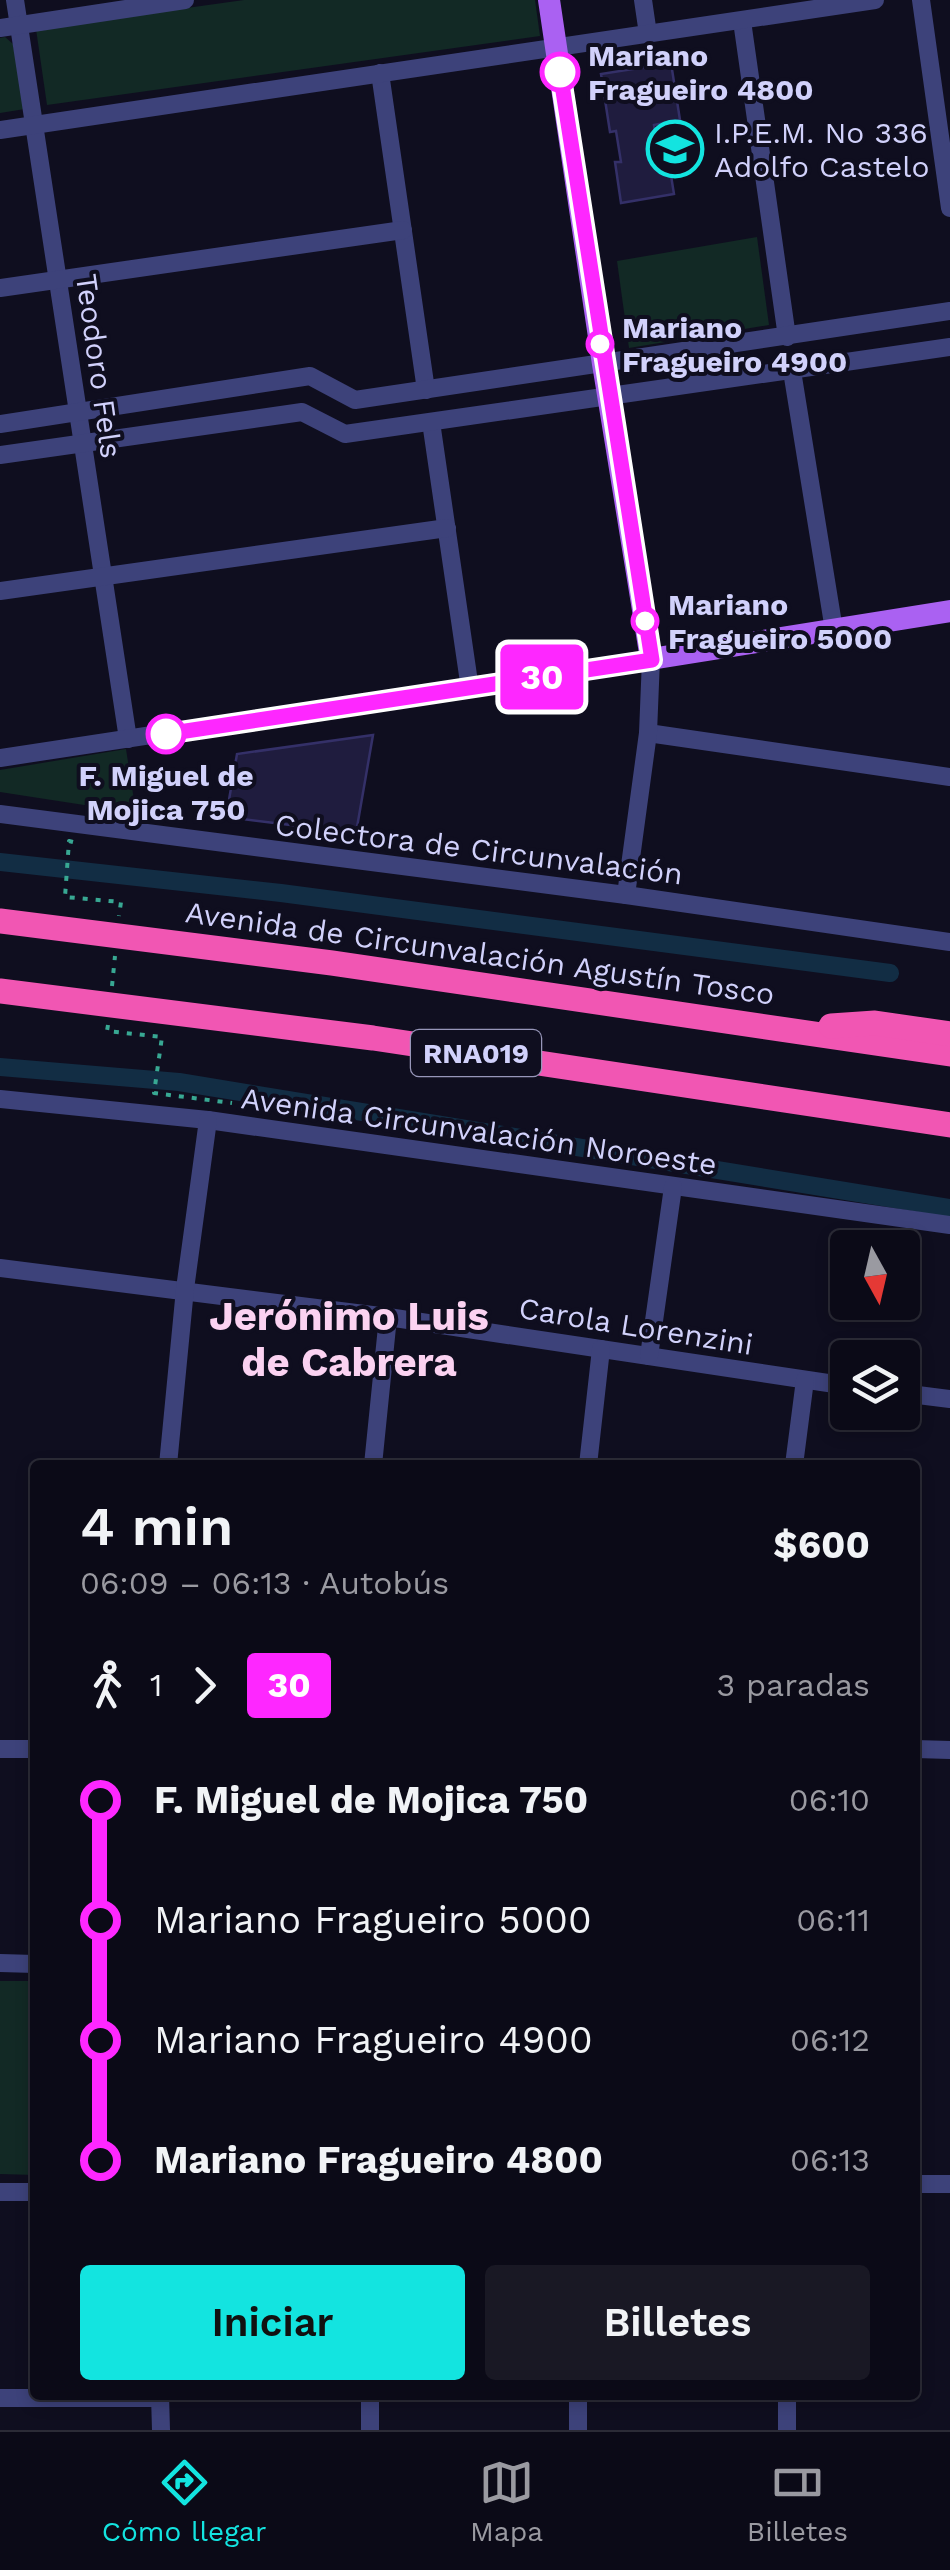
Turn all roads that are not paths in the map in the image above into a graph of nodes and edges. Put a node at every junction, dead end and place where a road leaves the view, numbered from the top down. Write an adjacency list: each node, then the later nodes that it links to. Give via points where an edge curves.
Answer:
1 (15, 0): 10 (street, Teodoro Fels)
2 (185, 0): 7 (street)
3 (550, 0): 12 (main road)
4 (643, 0): 11 (street)
5 (875, 0): 8 (street)
6 (921, 0): 16 (street)
7 (150, 2): 10 (street)
8 (781, 7): 9 (street)
9 (742, 21): 11 (street); 21 (street)
10 (9, 27): 14 (street, Teodoro Fels)
11 (648, 34): 12 (street)
12 (556, 48): 13 (street); 23 (main road)
13 (380, 73): 14 (street); 17 (street)
14 (35, 124): 15 (street); 18 (street, Teodoro Fels)
15 (0, 130)
16 (950, 208)
17 (402, 230): 18 (street); 25 (street)
18 (59, 279): 19 (street); 27 (street, Teodoro Fels)
19 (0, 288)
20 (950, 311): 21 (street)
21 (787, 337): 23 (street)
22 (950, 346): 24 (street)
23 (603, 364): 25 (street); 26 (main road)
24 (792, 372): 26 (street); 36 (street)
25 (426, 390): 27 (street, via 355,400 310,376)
26 (609, 398): 28 (street); 37 (main road)
27 (78, 414): 29 (street); 30 (street, Teodoro Fels)
28 (431, 422): 30 (street, via 345,434 302,412); 32 (street)
29 (0, 424)
30 (82, 444): 31 (street); 33 (street, Teodoro Fels)
31 (0, 455)
32 (446, 528): 33 (street); 38 (street)
33 (104, 577): 34 (street); 40 (street, Teodoro Fels)
34 (0, 592)
35 (950, 611): 36 (main road)
36 (834, 630): 37 (main road)
37 (652, 660): 38 (street); 39 (street)
38 (470, 688): 40 (street)
39 (648, 733): 42 (street); 44 (street)
40 (128, 739): 41 (street)
41 (0, 758)
42 (950, 777)
43 (0, 814): 44 (street, Colectora de Circunvalación)
44 (626, 895): 46 (street, Colectora de Circunvalación)
45 (0, 921): 48 (highway, Avenida de Circunvalación Agustín Tosco / RNA019)
46 (950, 942)
47 (0, 991): 53 (highway, RNA019, via 373,1038)
48 (782, 1029): 49 (highway, via 875,1023); 50 (highway, Avenida de Circunvalación Agustín Tosco / RNA019)
49 (950, 1034)
50 (950, 1054)
51 (0, 1099): 52 (street, Avenida Circunvalación Noroeste)
52 (208, 1120): 54 (street, Avenida Circunvalación Noroeste); 57 (street)
53 (950, 1126)
54 (673, 1187): 55 (street, Avenida Circunvalación Noroeste); 60 (street)
55 (950, 1225)
56 (0, 1268): 57 (street, Carola Lorenzini)
57 (185, 1289): 58 (street, Carola Lorenzini); 65 (street)
58 (388, 1316): 59 (street, Carola Lorenzini); 66 (street)
59 (601, 1350): 60 (street, Carola Lorenzini); 67 (street)
60 (649, 1356): 61 (street, Carola Lorenzini)
61 (805, 1380): 62 (street, Carola Lorenzini); 68 (street)
62 (830, 1383)
63 (920, 1396): 64 (street)
64 (950, 1400)
65 (168, 1460)
66 (374, 1460)
67 (589, 1460)
68 (795, 1460)
69 (30, 1749): 71 (street)
70 (920, 1749): 72 (street)
71 (0, 1750)
72 (950, 1750)
73 (0, 1963): 74 (street)
74 (30, 1964)
75 (920, 2184): 76 (street)
76 (950, 2184)
77 (0, 2192): 78 (street)
78 (30, 2192)
79 (0, 2398): 80 (street)
80 (30, 2398)
81 (160, 2400): 85 (street)
82 (370, 2400): 86 (street)
83 (578, 2400): 87 (street)
84 (788, 2400): 88 (street)
85 (161, 2430)
86 (370, 2430)
87 (578, 2430)
88 (787, 2430)

